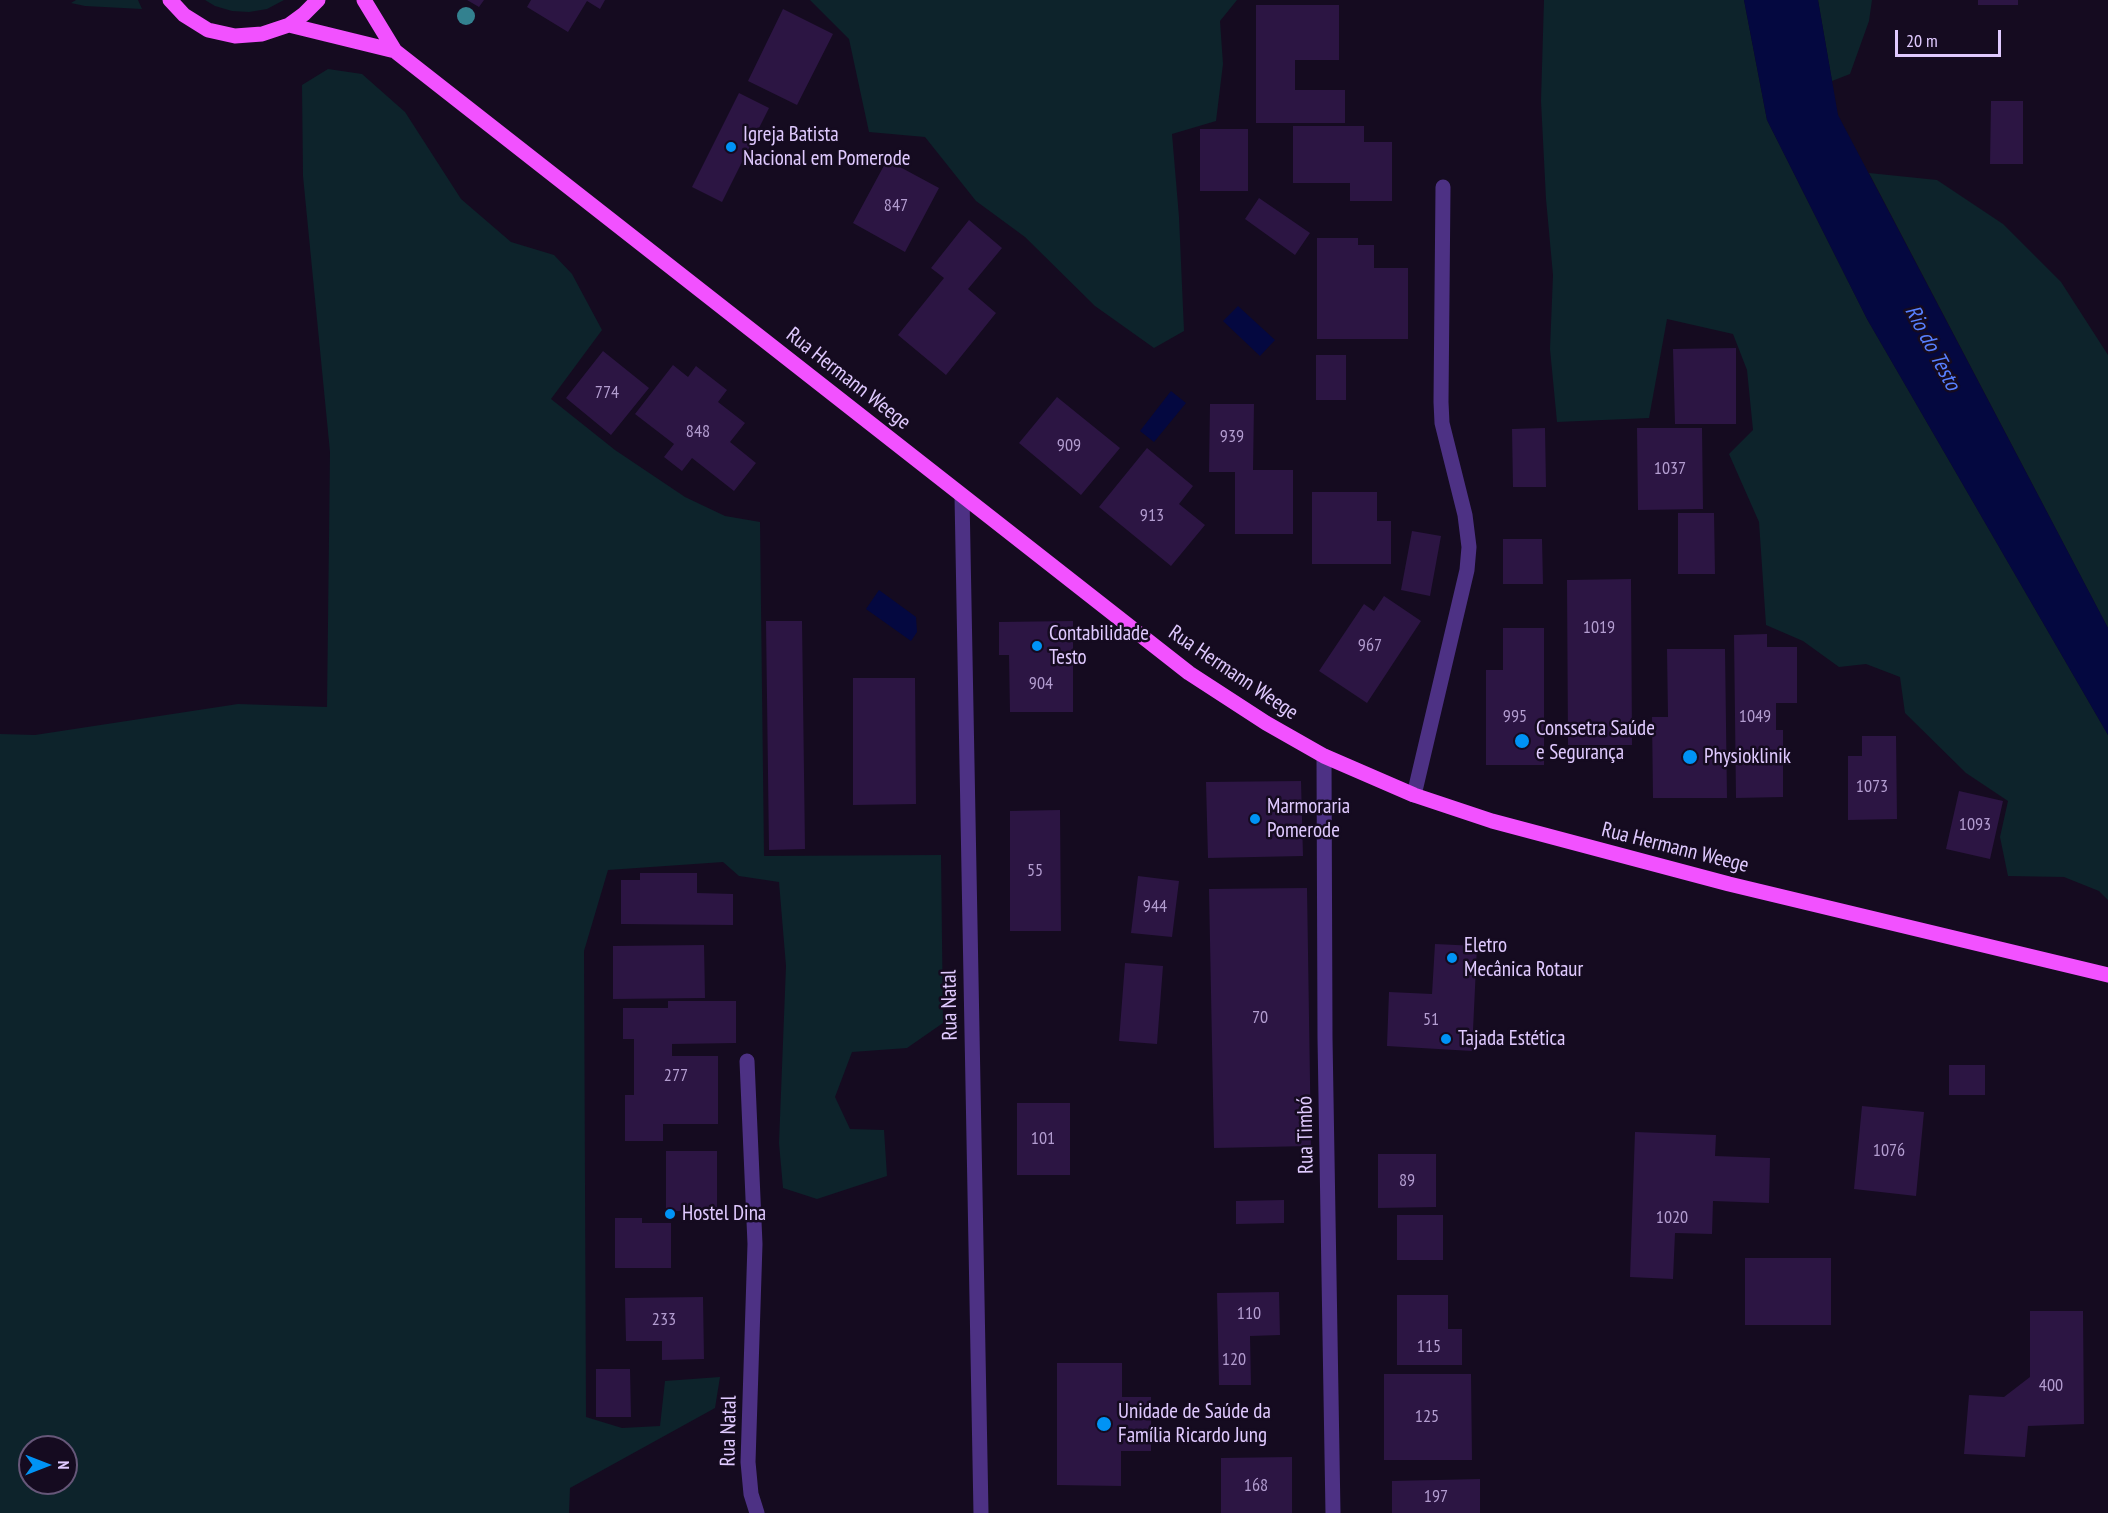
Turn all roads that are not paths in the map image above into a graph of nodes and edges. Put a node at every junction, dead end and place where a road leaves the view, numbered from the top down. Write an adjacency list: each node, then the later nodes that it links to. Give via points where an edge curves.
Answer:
1 (170, 0): 4 (main road, via 184,15 208,30 235,36 262,34)
2 (318, 0): 4 (main road)
3 (364, 0): 5 (main road, Rua Hermann Weege)
4 (289, 25): 5 (main road, Rua Hermann Weege)
5 (395, 51): 7 (main road, Rua Hermann Weege)
6 (1443, 187): 9 (street, via 1442,423 1465,515 1469,548)
7 (962, 496): 8 (main road, Rua Hermann Weege, via 1189,673); 13 (street, Rua Natal)
8 (1324, 756): 9 (main road, Rua Hermann Weege); 14 (street, Rua Timbó)
9 (1414, 795): 10 (main road, Rua Hermann Weege, via 1610,853)
10 (2108, 975)
11 (747, 1061): 12 (street, Rua Natal, via 755,1245 748,1462)
12 (757, 1513)
13 (981, 1513)
14 (1333, 1513)

